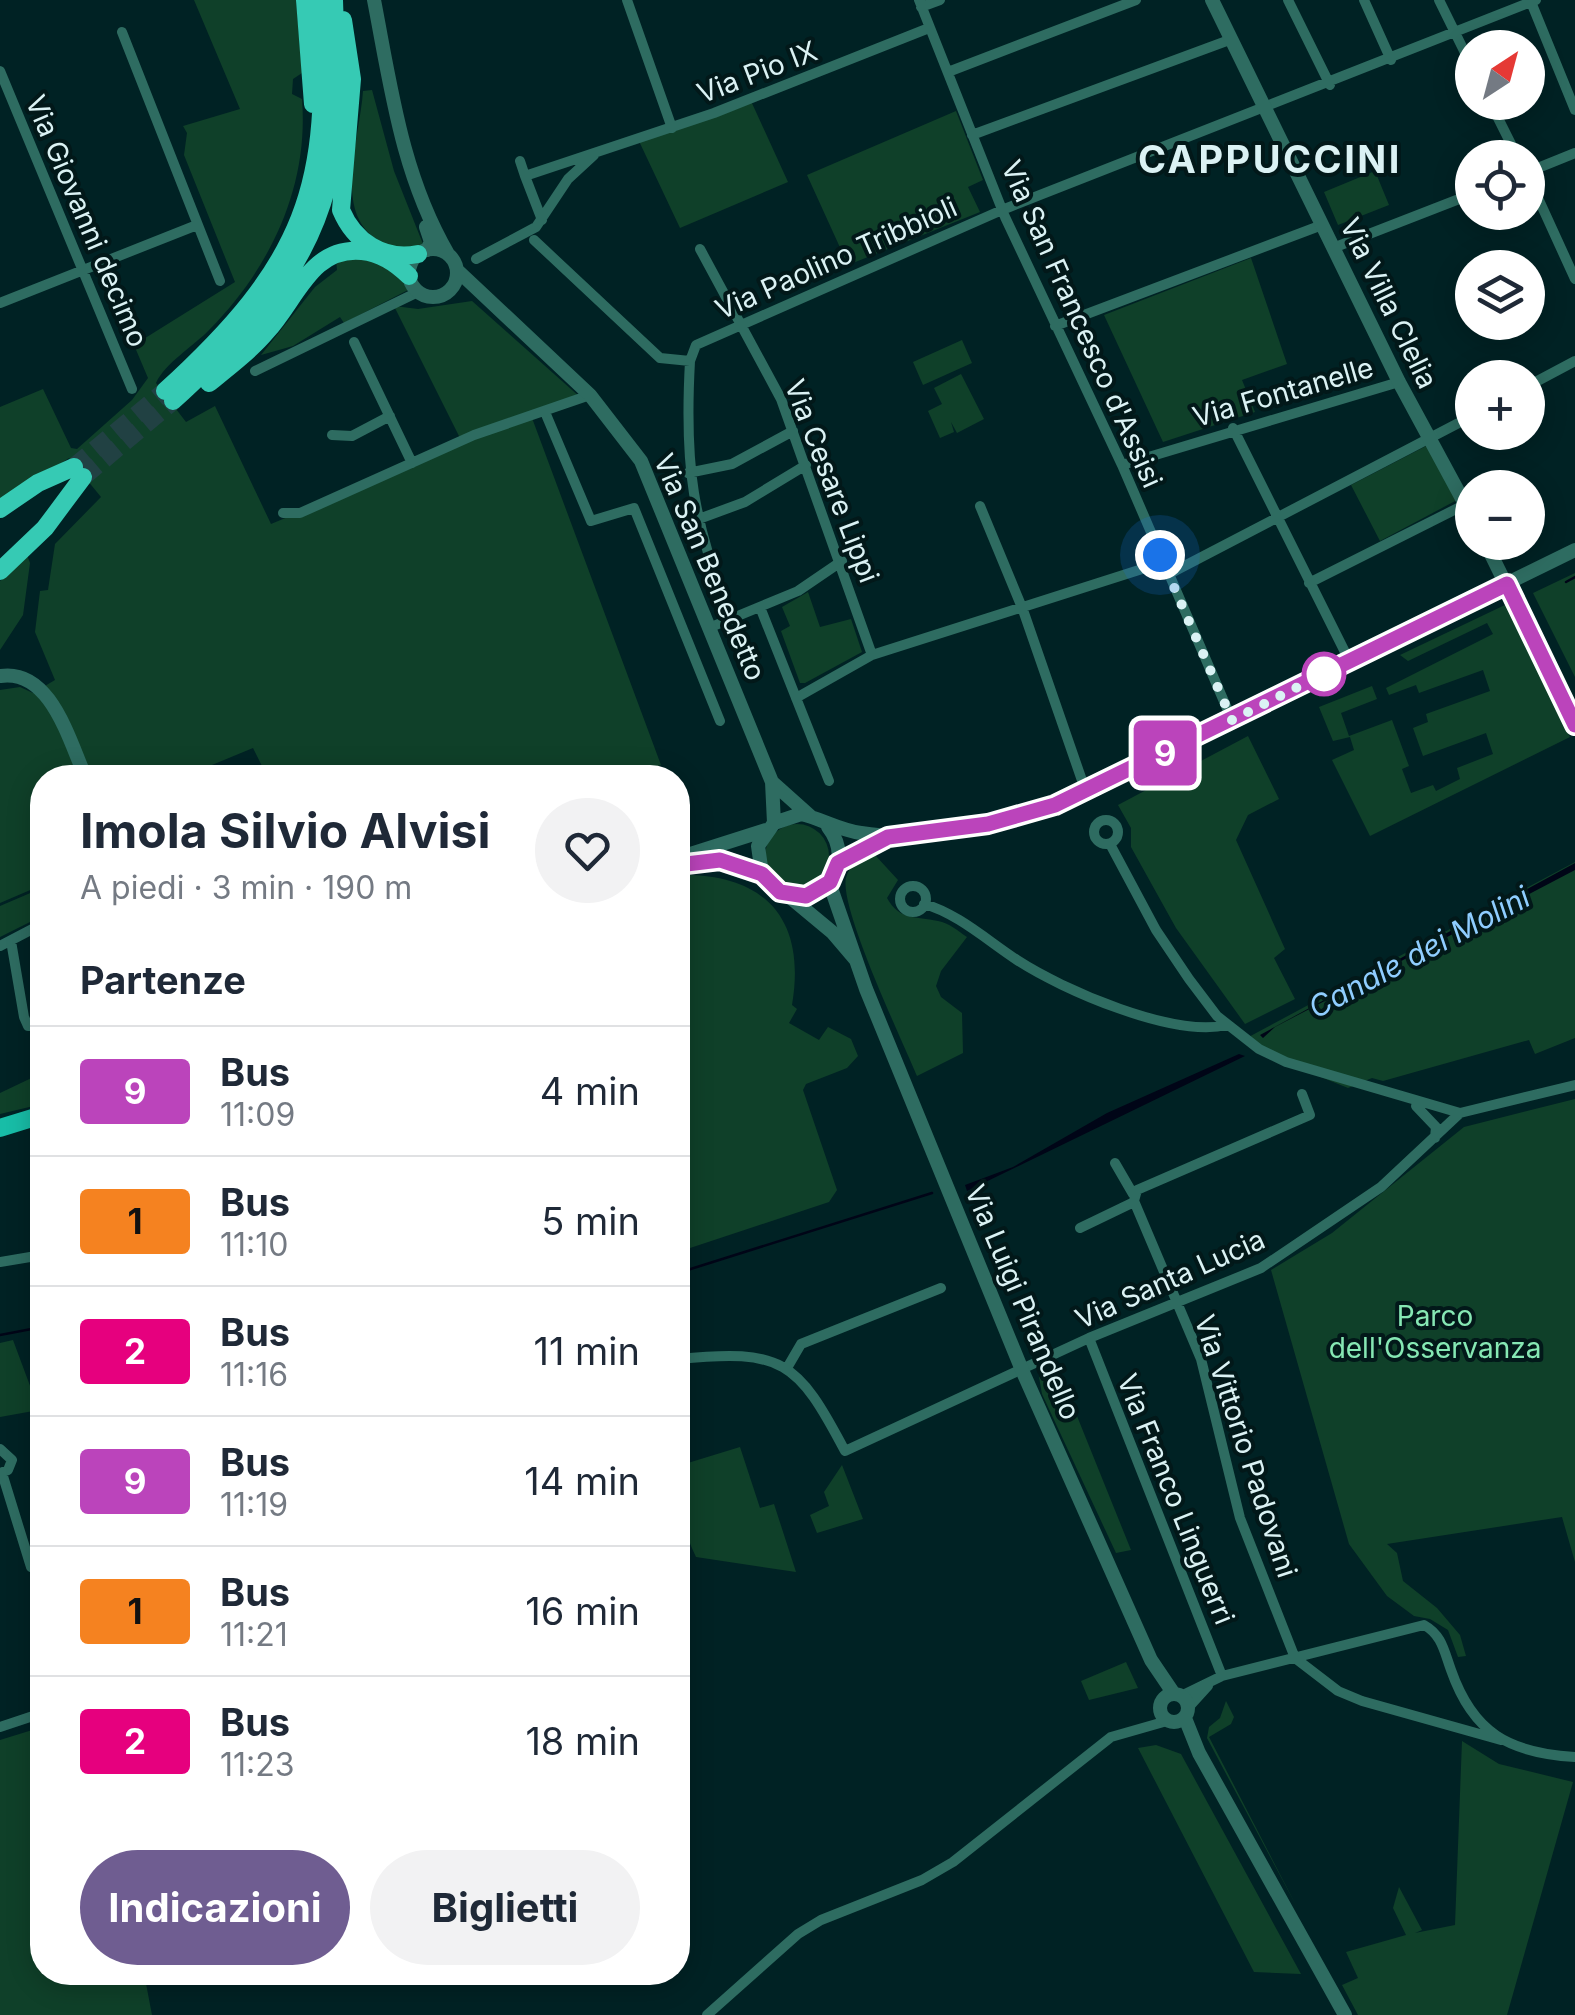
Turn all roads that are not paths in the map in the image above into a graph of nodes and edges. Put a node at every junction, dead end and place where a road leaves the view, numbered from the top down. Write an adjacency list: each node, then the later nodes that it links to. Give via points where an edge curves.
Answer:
1 (306, 0): 32 (highway)
2 (318, 0): 32 (highway, via 324,82)
3 (337, 0): 43 (highway, via 352,79 341,210 367,244 387,253); 64 (highway, via 337,117 321,212 268,307)
4 (366, 0): 43 (street, via 390,133 430,236)
5 (374, 0): 44 (street, Via San Benedetto, via 396,128)
6 (627, 0): 26 (street)
7 (940, 0): 14 (street)
8 (1136, 0): 22 (street)
9 (1212, 0): 19 (street, Via Villa Clelia)
10 (1288, 0): 23 (street)
11 (1364, 0): 20 (street)
12 (1440, 0): 18 (street)
13 (1534, 1): 16 (street, Via Paolino Tribbioli); 25 (street)
14 (920, 4): 15 (street, Via San Francesco d'Assisi)
15 (929, 28): 22 (street, Via San Francesco d'Assisi); 26 (street, Via Pio IX)
16 (1460, 30)
17 (122, 32): 38 (street)
18 (1455, 32): 20 (street, Via Paolino Tribbioli)
19 (1232, 39): 24 (street, Via Villa Clelia); 27 (street)
20 (1391, 60): 23 (street, Via Paolino Tribbioli)
21 (0, 71): 46 (street, Via Giovanni decimo)
22 (948, 72): 27 (street, Via San Francesco d'Assisi)
23 (1330, 85): 24 (street, Via Paolino Tribbioli)
24 (1264, 108): 35 (street, Via Paolino Tribbioli); 39 (street, Via Villa Clelia)
25 (1575, 110)
26 (672, 128): 28 (street, Via Pio IX)
27 (972, 134): 35 (street, Via San Francesco d'Assisi)
28 (598, 151): 33 (street, Via Pio IX); 37 (street, Via Pio IX, via 568,179)
29 (1575, 153): 31 (street)
30 (520, 160): 33 (street)
31 (1545, 166)
32 (312, 176): 64 (highway, via 296,234 252,304)
33 (525, 176): 37 (street)
34 (1455, 201): 41 (street)
35 (1002, 210): 54 (street, Via Paolino Tribbioli); 55 (street, Via San Francesco d'Assisi)
36 (1545, 212): 48 (street)
37 (542, 220): 45 (street, Via Pio IX)
38 (197, 224): 46 (street); 49 (street)
39 (1322, 224): 41 (street, Via Villa Clelia); 55 (street)
40 (534, 240): 57 (street, via 660,358)
41 (1333, 248): 61 (street, Via Villa Clelia)
42 (700, 249): 54 (street, Via Cesare Lippi)
43 (422, 252): 44 (street); 50 (street)
44 (448, 254): 47 (street, Via San Benedetto)
45 (476, 259)
46 (84, 268): 52 (street); 62 (street, Via Giovanni decimo)
47 (458, 270): 51 (street); 53 (street, Via San Benedetto)
48 (1575, 279)
49 (220, 281)
50 (414, 284): 51 (street, Via San Benedetto, via 432,298); 59 (street, Via San Benedetto); 64 (highway, via 368,252 326,255 236,361 210,382)
51 (446, 294): 53 (street, Via San Benedetto)
52 (0, 303)
53 (490, 304): 63 (street, Via San Benedetto)
54 (738, 324): 57 (street, Via Paolino Tribbioli, via 696,346); 69 (street, Via Cesare Lippi)
55 (1056, 326): 74 (street, Via San Francesco d'Assisi)
56 (354, 342): 66 (street)
57 (690, 361): 75 (street)
58 (1575, 361): 60 (street)
59 (255, 371)
60 (1545, 377)
61 (1399, 382): 68 (street, Via Fontanelle); 71 (street, Via Villa Clelia)
62 (132, 390)
63 (590, 395): 65 (street); 94 (street, Via San Benedetto, via 640,461)
64 (169, 396)
65 (545, 412): 72 (street); 99 (street, via 590,522 634,508)
66 (390, 416): 70 (street, via 352,436); 72 (street)
67 (1455, 425): 71 (street)
68 (1234, 428): 74 (street, Via Fontanelle); 81 (street)
69 (793, 431): 73 (street, Via Cesare Lippi); 75 (street, via 732,464)
70 (332, 435)
71 (1430, 439): 76 (street, Via Villa Clelia); 81 (street)
72 (412, 462): 79 (street, via 300,512)
73 (806, 465): 82 (street, via 745,502); 85 (street, Via Cesare Lippi)
74 (1122, 465): 86 (street, Via San Francesco d'Assisi)
75 (688, 473): 82 (street)
76 (1455, 485)
77 (980, 506): 92 (street)
78 (0, 509): 87 (highway, via 38,483 76,471 45,528)
79 (283, 513)
80 (1455, 516): 89 (street)
81 (1277, 518): 88 (street); 89 (street)
82 (696, 520): 93 (street)
83 (1575, 550): 90 (street)
84 (1495, 560): 90 (street)
85 (842, 561): 91 (street); 95 (street, Via Cesare Lippi)
86 (1164, 562): 88 (street, Via San Francesco d'Assisi); 92 (street)
87 (0, 571)
88 (1169, 574): 100 (street, Via San Francesco d'Assisi)
89 (1309, 583): 96 (street)
90 (1507, 584): 96 (street); 101 (street)
91 (760, 607): 93 (street); 98 (street)
92 (1023, 610): 95 (street); 105 (street)
93 (730, 620): 94 (street)
94 (711, 628): 104 (street, Via San Benedetto)
95 (872, 655): 98 (street)
96 (1350, 662): 100 (street)
97 (0, 676): 102 (street, via 28,678 42,689)
98 (796, 698): 103 (street)
99 (720, 720)
100 (1232, 720): 105 (street)
101 (1575, 725)
102 (80, 765)
103 (829, 780)
104 (772, 782): 106 (street, Via San Benedetto); 107 (street, Via San Benedetto)
105 (1086, 792): 109 (street, via 988,824)
106 (811, 816): 107 (street, via 792,815); 108 (street)
107 (770, 826): 111 (street); 114 (street, via 757,856)
108 (828, 827): 109 (street); 113 (street, via 838,844)
109 (888, 837): 113 (street)
110 (1110, 844): 121 (street, via 1156,930)
111 (716, 853): 112 (street); 114 (street)
112 (690, 859)
113 (838, 863): 115 (street)
114 (762, 874): 116 (street)
115 (830, 882): 116 (street, via 806,896); 120 (street, Via Luigi Pirandello)
116 (780, 892): 120 (street, Via Luigi Pirandello, via 832,932)
117 (924, 904): 124 (street, via 1071,988)
118 (30, 930): 119 (street)
119 (6, 943): 123 (street)
120 (855, 960): 142 (street, Via Luigi Pirandello)
121 (1217, 1016): 122 (street); 124 (street)
122 (1227, 1025): 124 (street); 127 (street, via 1286,1062)
123 (30, 1026)
124 (1198, 1027)
125 (1575, 1085): 128 (street)
126 (1302, 1094): 133 (street, via 1310,1114)
127 (1412, 1102): 128 (street); 131 (street, via 1436,1127)
128 (1460, 1113): 131 (street, Via Santa Lucia)
129 (30, 1119): 130 (main road)
130 (0, 1128)
131 (1434, 1138): 138 (street, Via Santa Lucia, via 1327,1227 1260,1268)
132 (1115, 1163): 133 (street, Via Vittorio Padovani)
133 (1134, 1198): 134 (street); 138 (street, Via Vittorio Padovani)
134 (1080, 1228)
135 (30, 1257): 136 (street)
136 (0, 1262)
137 (941, 1288): 141 (street, via 802,1344)
138 (1176, 1302): 139 (street, Via Santa Lucia); 146 (street, Via Vittorio Padovani, via 1201,1359 1240,1518)
139 (1089, 1338): 142 (street, Via Santa Lucia); 147 (street, Via Franco Linguerri)
140 (690, 1358): 141 (street, via 734,1356)
141 (787, 1368): 142 (street, Via Santa Lucia, via 809,1386 845,1451)
142 (1022, 1370): 148 (street, Via Luigi Pirandello)
143 (0, 1449): 144 (street, via 11,1456)
144 (4, 1475): 145 (street)
145 (30, 1565)
146 (1296, 1658): 147 (street); 151 (street, via 1350,1696); 151 (street, via 1424,1625 1437,1633 1471,1714)
147 (1218, 1678): 148 (street)
148 (1174, 1709): 153 (street, via 1111,1737 953,1862 798,1934); 154 (street, Via Luigi Pirandello)
149 (30, 1717): 150 (street)
150 (0, 1728)
151 (1501, 1740): 152 (street)
152 (1575, 1757)
153 (706, 2015)
154 (1345, 2015)

